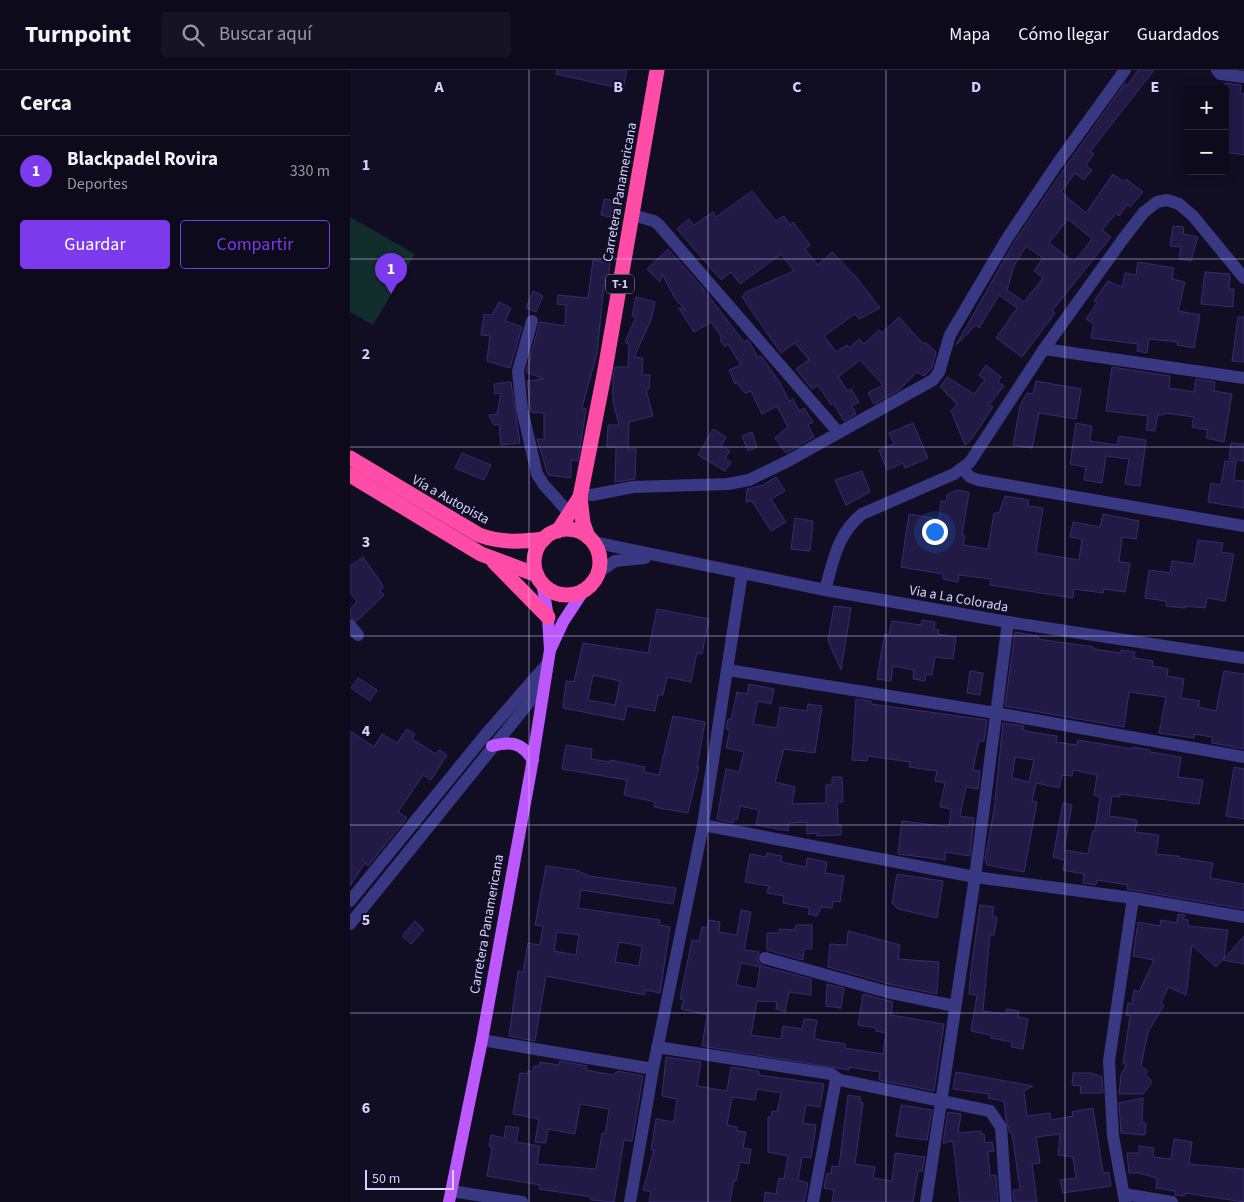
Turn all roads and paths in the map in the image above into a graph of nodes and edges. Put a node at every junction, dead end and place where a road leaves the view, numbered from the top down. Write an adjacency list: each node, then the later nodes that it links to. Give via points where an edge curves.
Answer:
1 (657, 70): 5 (highway, Carretera Panamericana / T-1)
2 (1125, 70): 10 (street, via 1008,237 950,335 936,376)
3 (1217, 70): 4 (street, via 1220,74)
4 (1244, 77)
5 (632, 215): 10 (street, via 659,224); 14 (highway, Carretera Panamericana / T-1)
6 (1244, 278): 8 (street, via 1193,216 1176,202 1162,201 1144,212)
7 (532, 321): 15 (street, via 518,371 522,409 537,474)
8 (1044, 349): 9 (street); 12 (street, via 976,456)
9 (1244, 378)
10 (838, 432): 14 (street, via 741,482 632,487)
11 (350, 458): 18 (highway, Vía a Autopista / T-1, via 479,535 506,542)
12 (962, 469): 16 (street, via 978,480); 26 (street, via 853,521 838,545)
13 (350, 475): 20 (highway)
14 (581, 496): 15 (highway, Carretera Panamericana / T-1); 19 (highway, Carretera Panamericana / T-1, via 583,523)
15 (570, 514): 17 (highway, Carretera Panamericana / T-1)
16 (1244, 526)
17 (558, 531): 18 (highway, T-1); 19 (highway, via 574,530)
18 (544, 539): 24 (highway, via 535,560)
19 (591, 539): 21 (street, Via a La Colorada); 22 (highway, T-1, via 600,556)
20 (489, 558): 24 (highway); 27 (highway)
21 (670, 558): 22 (street, Via a La Colorada, via 625,558 608,564); 23 (street, Via a La Colorada)
22 (599, 572): 25 (highway)
23 (742, 573): 26 (street, Via a La Colorada); 31 (street)
24 (540, 579): 25 (highway, via 547,588 562,594); 27 (main road, Carretera Panamericana)
25 (584, 590): 29 (main road, Carretera Panamericana, via 562,622)
26 (825, 590): 28 (street, Via a La Colorada)
27 (548, 617): 29 (main road, Carretera Panamericana)
28 (1008, 622): 30 (street, Via a La Colorada); 33 (street)
29 (549, 656): 32 (main road, Carretera Panamericana); 40 (street)
30 (1244, 658)
31 (728, 670): 33 (street); 37 (street)
32 (544, 684): 34 (street); 36 (main road, Carretera Panamericana)
33 (996, 713): 35 (street); 38 (street)
34 (492, 746): 36 (main road, via 514,742); 42 (street)
35 (1244, 757)
36 (533, 760): 45 (main road, Carretera Panamericana)
37 (703, 825): 38 (street); 46 (street)
38 (975, 877): 39 (street); 44 (street)
39 (1133, 898): 41 (street); 51 (street, via 1110,1061 1113,1136)
40 (350, 901)
41 (1244, 917)
42 (350, 924)
43 (765, 958): 44 (street, via 887,992)
44 (954, 1006): 49 (street)
45 (482, 1040): 47 (street); 50 (main road, Carretera Panamericana)
46 (657, 1047): 47 (street); 48 (street, via 832,1074)
47 (653, 1069): 53 (street)
48 (836, 1078): 49 (street); 54 (street)
49 (939, 1102): 55 (street); 56 (street, via 990,1111 1001,1127)
50 (450, 1196): 52 (street)
51 (1125, 1198): 57 (street)
52 (522, 1202)
53 (630, 1202)
54 (813, 1202)
55 (926, 1202)
56 (1006, 1202)
57 (1172, 1202)

